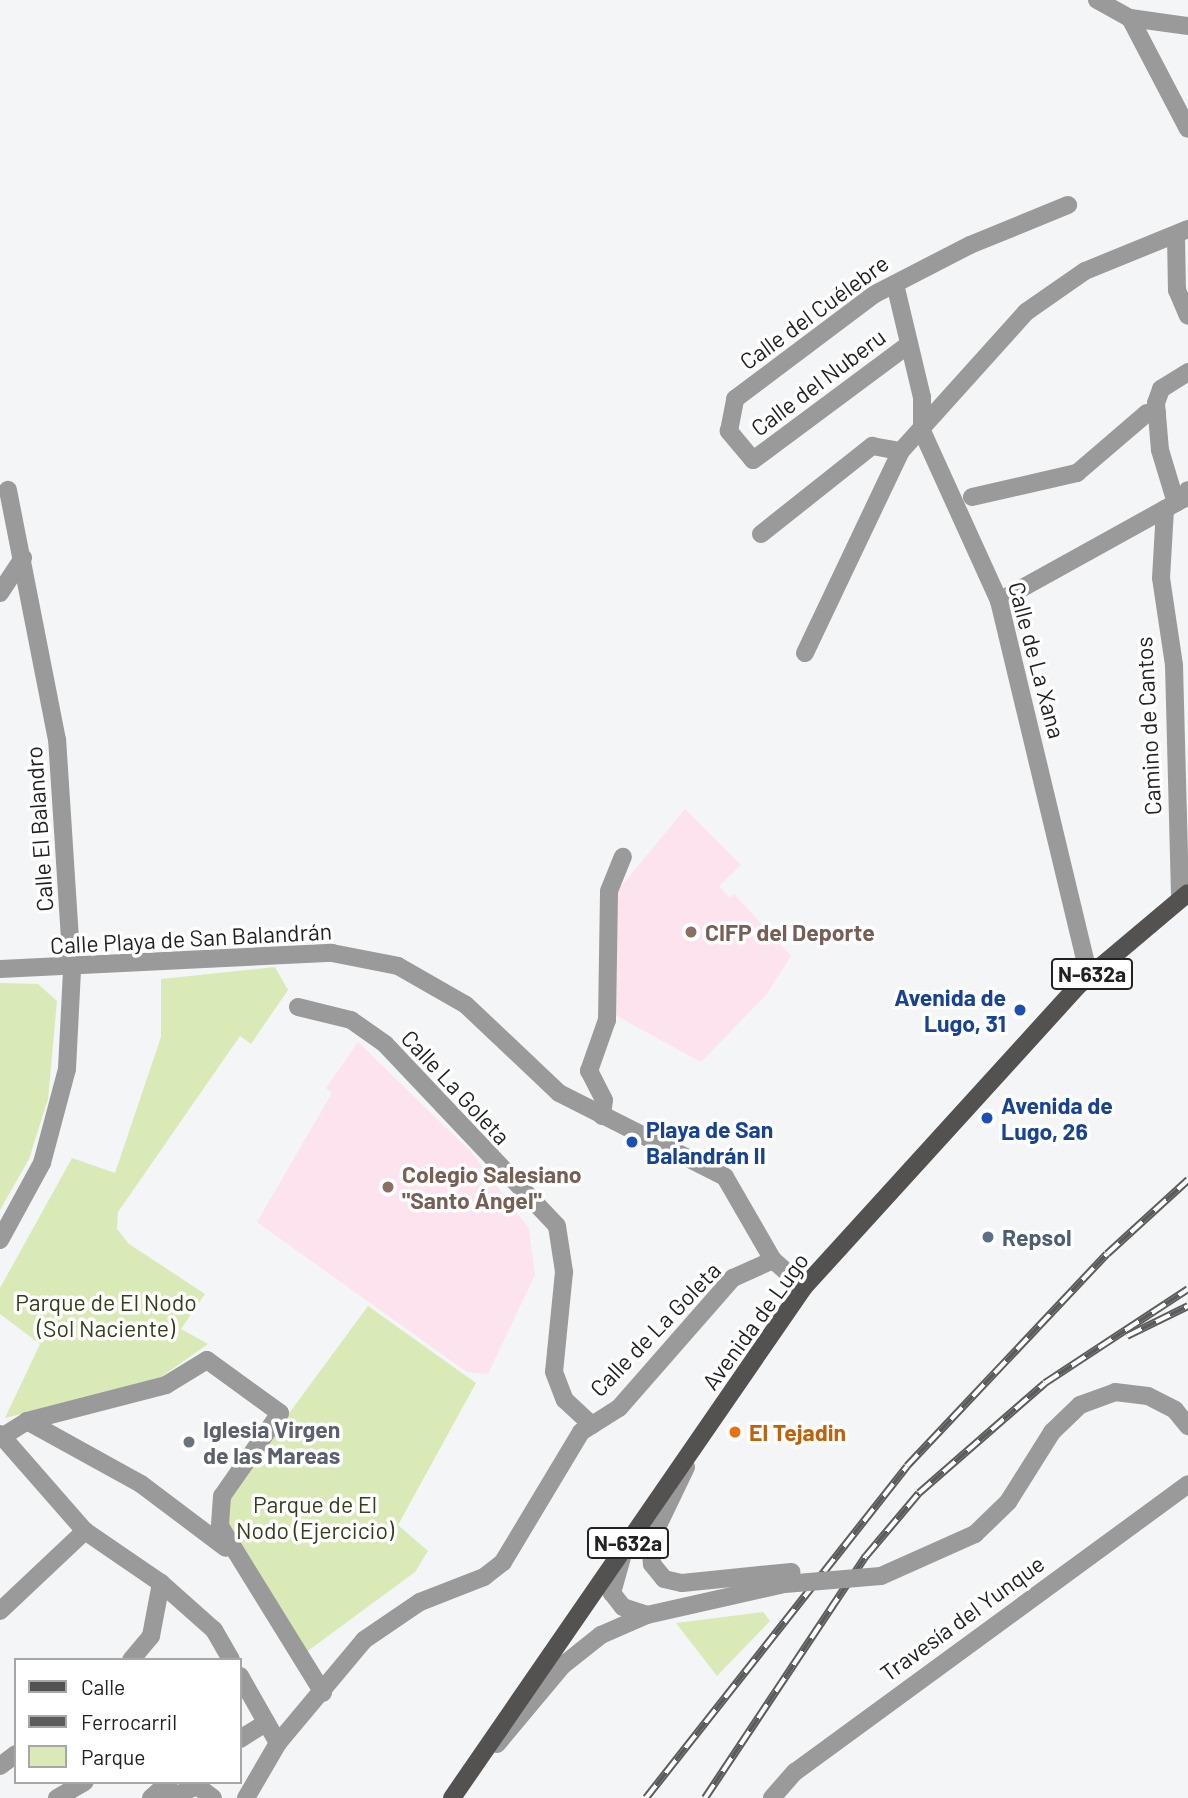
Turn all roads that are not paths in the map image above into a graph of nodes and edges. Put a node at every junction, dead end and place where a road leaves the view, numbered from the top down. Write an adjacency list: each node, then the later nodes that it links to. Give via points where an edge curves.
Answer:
1 (1097, 0): 2 (street)
2 (1130, 18): 3 (street); 4 (street)
3 (1188, 26)
4 (1188, 129)
5 (1069, 205): 7 (street, Calle del Cuélebre)
6 (1182, 232): 8 (street, via 1177,290); 12 (street, via 1085,271 1026,312)
7 (895, 284): 9 (street, Calle de La Xana); 13 (street, Calle del Cuélebre, via 735,399)
8 (1188, 316)
9 (908, 345): 12 (street, Calle de La Xana, via 922,397); 13 (street, Calle del Nuberu, via 753,460)
10 (1188, 372): 11 (street, via 1161,390)
11 (1157, 413): 16 (street, via 1147,414 1077,473); 17 (street, via 1160,450)
12 (922, 430): 14 (street); 21 (street, Calle de La Xana)
13 (729, 431)
14 (901, 451): 18 (street, via 872,446); 22 (street)
15 (8, 489): 19 (street, Calle El Balandro)
16 (972, 497)
17 (1176, 500): 21 (street); 24 (street, Camino de Cantos, via 1161,578 1174,666)
18 (761, 534)
19 (23, 558): 20 (street); 26 (street, Calle El Balandro, via 57,740)
20 (0, 593)
21 (999, 601): 27 (street, Calle de La Xana)
22 (805, 653)
23 (623, 858): 29 (street, via 609,891 607,1020 589,1071 604,1100)
24 (1184, 896): 27 (main road, Avenida de Lugo / N-632a)
25 (0, 969): 26 (street, Calle Playa de San Balandrán)
26 (72, 970): 29 (street, Calle Playa de San Balandrán, via 332,953 398,966 466,1005 559,1093); 30 (street, Calle El Balandro, via 71,1050 63,1083 41,1163)
27 (1089, 977): 32 (main road, Avenida de Lugo / N-632a)
28 (298, 1007): 34 (street, Calle La Goleta, via 351,1020 384,1044 557,1226 564,1272 554,1372 565,1400)
29 (602, 1116): 31 (street, Calle Playa de San Balandrán, via 725,1177)
30 (0, 1240)
31 (773, 1260): 32 (street); 34 (street, Calle de La Goleta, via 733,1278 619,1408)
32 (804, 1287): 37 (main road, Avenida de Lugo / N-632a)
33 (27, 1421): 36 (street); 41 (street, via 141,1484); 41 (street, via 166,1385 207,1360 280,1413 222,1496 220,1526)
34 (592, 1425): 49 (street, Calle de La Goleta, via 581,1432 503,1562 484,1577 420,1602 364,1640)
35 (1188, 1426): 42 (street, bridge, via 1148,1395 1115,1392 1080,1405 1052,1432 1008,1502 975,1534 932,1558 883,1571)
36 (1, 1436): 39 (street)
37 (697, 1445): 40 (main road, Avenida de Lugo / N-632a); 42 (street, via 650,1542 652,1564 664,1579 682,1583)
38 (1188, 1484): 61 (street, Travesía del Yunque, via 795,1772)
39 (85, 1531): 43 (street); 44 (street)
40 (624, 1550): 45 (street, via 612,1593 622,1607); 60 (main road, Avenida de Lugo / N-632a)
41 (236, 1558): 49 (street)
42 (788, 1578): 45 (street)
43 (161, 1583): 46 (street, via 151,1636); 47 (street, via 214,1630)
44 (0, 1611)
45 (647, 1615): 60 (street, via 601,1635 562,1666)
46 (133, 1658)
47 (229, 1658)
48 (242, 1680): 50 (street)
49 (323, 1693): 52 (street, Calle de La Goleta)
50 (266, 1723): 51 (street); 52 (street)
51 (242, 1738)
52 (278, 1743): 59 (street, Calle de La Goleta)
53 (82, 1784): 56 (street)
54 (166, 1784): 55 (street)
55 (147, 1797)
56 (57, 1798)
57 (170, 1798): 58 (street, via 197,1787)
58 (214, 1798)
59 (246, 1798)
60 (452, 1798)
61 (772, 1798)

